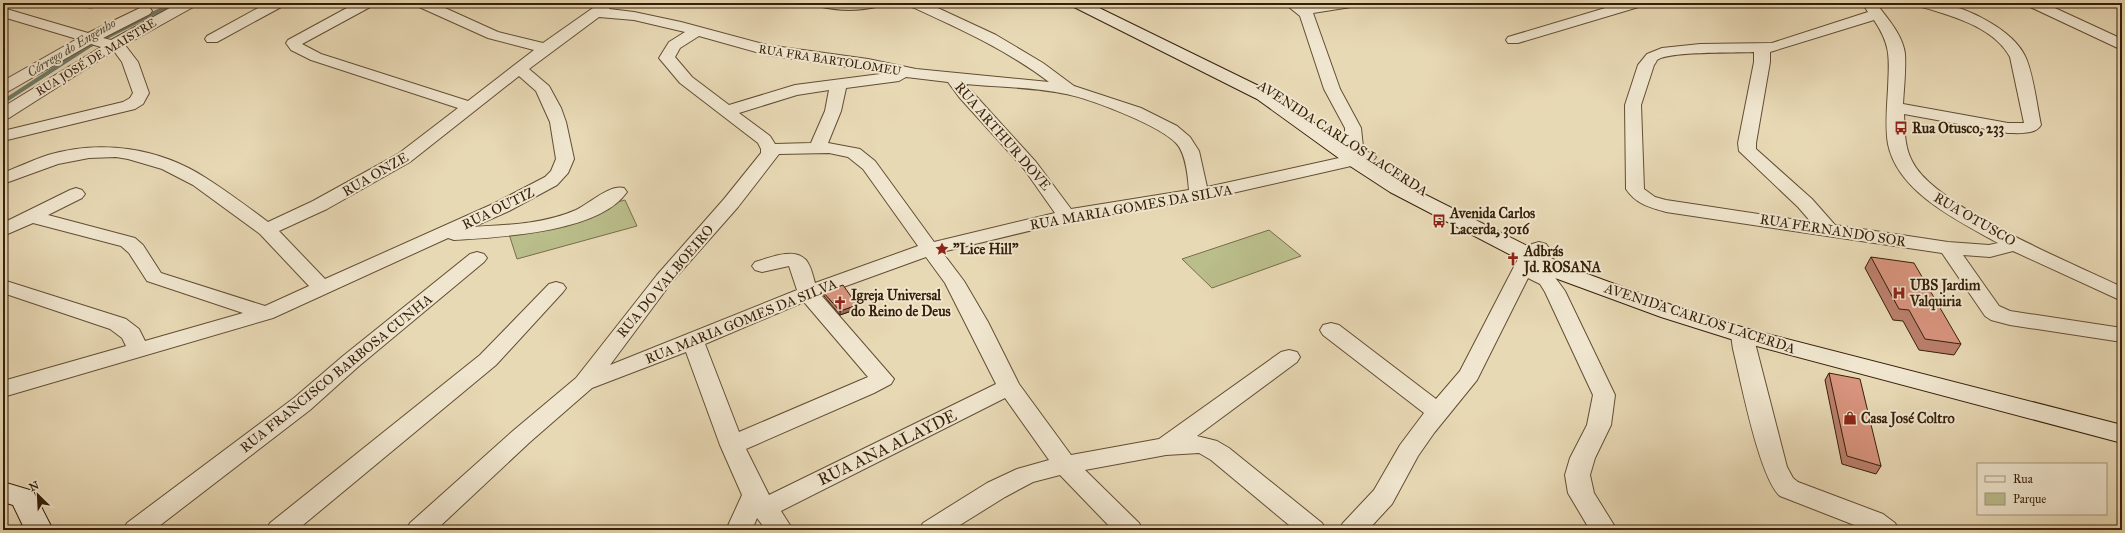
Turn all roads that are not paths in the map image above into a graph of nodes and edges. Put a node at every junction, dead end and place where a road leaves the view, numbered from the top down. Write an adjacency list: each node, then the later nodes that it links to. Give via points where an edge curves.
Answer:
1 (161, 3): 25 (street)
2 (190, 3): 25 (street, RUA JOSÉ DE MAISTRE, via 145,25)
3 (278, 3): 23 (street)
4 (422, 3): 27 (street, via 493,35)
5 (609, 3): 20 (street, RUA ONZE)
6 (823, 3): 7 (street, via 848,6)
7 (875, 3)
8 (915, 3): 34 (street, via 990,38 1038,66)
9 (1077, 3): 42 (main road, AVENIDA CARLOS LACERDA, via 1263,95)
10 (1094, 3): 42 (main road, AVENIDA CARLOS LACERDA, via 1256,82 1298,107)
11 (1351, 3): 17 (street)
12 (1593, 3): 21 (street)
13 (1637, 3): 21 (street)
14 (1924, 3): 36 (street, via 1981,24 2011,45 2018,57 2033,125 2025,128 2008,128)
15 (2033, 3): 26 (street)
16 (363, 4): 35 (street, via 294,43 302,51 322,60)
17 (1298, 6): 42 (street, via 1328,78 1353,128)
18 (1872, 9): 28 (street, via 1783,45); 36 (street, RUA OTUSCO, via 1890,33 1897,53)
19 (3, 12): 25 (street)
20 (595, 12): 22 (street, RUA FRA BARTOLOMEU, via 634,16); 27 (street, RUA ONZE)
21 (1608, 12): 24 (street)
22 (698, 31): 30 (street, RUA FRA BARTOLOMEU, via 767,50 868,64); 37 (street, via 674,45 668,51 667,58 686,80)
23 (212, 39)
24 (1513, 40)
25 (100, 42): 33 (street); 38 (street, RUA JOSÉ DE MAISTRE, via 63,74); 39 (street, via 123,50 130,62 141,93 135,103)
26 (2122, 45)
27 (546, 48): 29 (street, RUA ONZE)
28 (1762, 48): 49 (street, via 1762,62 1747,143 1748,151 1805,203); 49 (street, RUA FERNANDO SOR, via 1692,49 1662,53 1649,59 1633,105 1635,189 1650,202)
29 (520, 69): 35 (street, RUA ONZE); 52 (street, RUA OUTIZ, via 543,89 554,108 564,150 562,167 556,178 540,187)
30 (916, 74): 31 (street, RUA FRA BARTOLOMEU); 32 (street)
31 (953, 77): 34 (street, RUA FRA BARTOLOMEU); 48 (street, RUA ARTHUR DOVE, via 960,90 988,118 1052,192)
32 (839, 83): 37 (street, via 780,93); 40 (street, via 832,112)
33 (3, 87)
34 (1068, 89): 46 (street, via 1135,112 1171,130 1184,141 1190,151)
35 (473, 106): 51 (street, RUA ONZE, via 404,158 320,205)
36 (1895, 107): 53 (street, RUA OTUSCO, via 1897,144 1903,162 1919,185 1964,216)
37 (728, 111): 41 (street, via 764,140)
38 (3, 114)
39 (3, 136)
40 (818, 147): 41 (street); 55 (street, via 842,150 862,158 869,164)
41 (770, 149): 71 (street, RUA DO VALBOEIRO, via 770,154 749,181 664,280)
42 (1355, 154): 46 (street, RUA MARIA GOMES DA SILVA); 57 (main road, AVENIDA CARLOS LACERDA, via 1411,196)
43 (3, 179): 51 (street, via 60,158 103,152 130,154 168,165 199,181)
44 (618, 192): 52 (street, via 604,204 581,215 536,228)
45 (76, 194): 47 (street)
46 (1199, 194): 48 (street, RUA MARIA GOMES DA SILVA)
47 (30, 216): 50 (street); 64 (street, via 128,242 135,247 144,265 154,277)
48 (1066, 216): 55 (street, RUA MARIA GOMES DA SILVA)
49 (1827, 228): 54 (street, RUA FERNANDO SOR)
50 (3, 230)
51 (267, 230): 60 (street)
52 (442, 234): 60 (street, RUA OUTIZ)
53 (2015, 244): 54 (street, RUA FERNANDO SOR, via 1990,251); 63 (street, RUA OTUSCO)
54 (1948, 248): 67 (street, via 1992,311 1998,315)
55 (929, 249): 62 (street, RUA MARIA GOMES DA SILVA); 72 (street, via 954,281)
56 (477, 258): 83 (street, RUA FRANCISCO BARBOSA CUNHA, via 302,404)
57 (1530, 258): 66 (main road, AVENIDA CARLOS LACERDA, via 1610,291); 74 (street, via 1469,375); 75 (main road, AVENIDA CARLOS LACERDA, via 1687,308 1790,337); 92 (street, via 1555,291 1604,395 1599,426 1581,460 1577,476 1581,493)
58 (762, 266): 62 (street, via 795,260)
59 (3, 286): 69 (street, via 118,324 131,334)
60 (323, 288): 64 (street, RUA OUTIZ)
61 (556, 288): 84 (street, via 488,360)
62 (808, 293): 68 (street, RUA MARIA GOMES DA SILVA); 77 (street, via 883,379)
63 (2122, 295)
64 (266, 313): 69 (street, RUA OUTIZ)
65 (1331, 330): 74 (street)
66 (1742, 335): 76 (main road, AVENIDA CARLOS LACERDA); 93 (street, via 1774,467 1784,484 1800,493 1874,521)
67 (2122, 335)
68 (693, 341): 71 (street, RUA MARIA GOMES DA SILVA); 77 (street)
69 (139, 350): 73 (street, RUA OUTIZ)
70 (1289, 357): 78 (street)
71 (584, 384): 85 (street, RUA DO VALBOEIRO, via 522,436)
72 (1009, 387): 79 (street); 81 (street, RUA ANA ALAYDE)
73 (3, 389)
74 (1439, 411): 91 (street, via 1410,451 1383,497)
75 (2122, 421)
76 (2122, 434)
77 (732, 445): 81 (street)
78 (1166, 446): 79 (street); 90 (street, via 1192,444 1209,447)
79 (1066, 465): 88 (street, via 1026,475); 89 (street)
80 (3, 492): 82 (main road, via 23,498)
81 (760, 501): 86 (street); 87 (street)
82 (39, 530)
83 (136, 530)
84 (279, 530)
85 (419, 530)
86 (738, 530)
87 (780, 530)
88 (932, 530)
89 (1130, 530)
90 (1313, 530)
91 (1352, 530)
92 (1604, 530)
93 (1886, 530)

